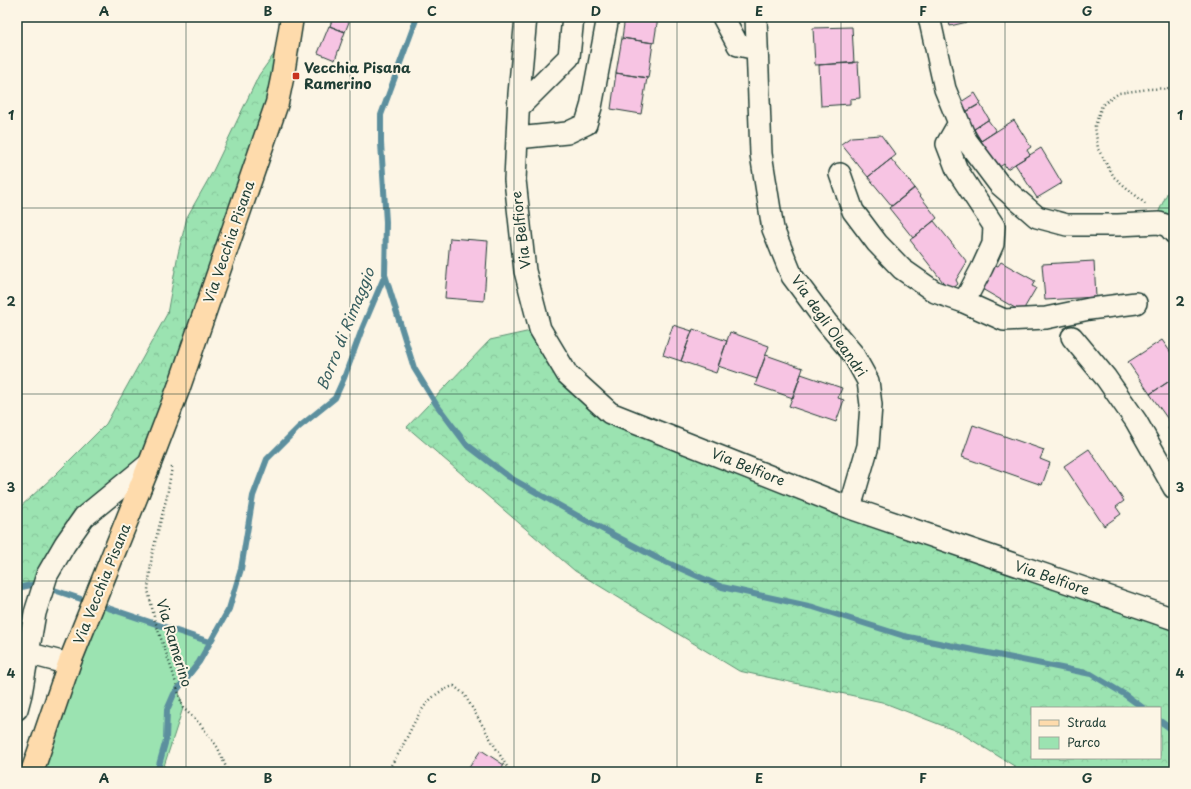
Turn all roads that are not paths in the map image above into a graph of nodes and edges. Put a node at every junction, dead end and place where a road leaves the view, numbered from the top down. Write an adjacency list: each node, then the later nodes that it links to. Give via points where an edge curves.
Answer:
1 (292, 17): 17 (main road, Via Vecchia Pisana, via 277,103 179,387)
2 (526, 17): 9 (street, Via Belfiore)
3 (573, 17): 9 (street, via 569,57)
4 (608, 17): 11 (street, via 586,124 567,133)
5 (723, 17): 8 (street, via 738,45)
6 (756, 17): 8 (street, Via degli Oleandri)
7 (929, 17): 10 (street, via 945,89)
8 (757, 49): 19 (street, Via degli Oleandri, via 761,154 773,229 792,276 853,354 868,381 871,405 868,446)
9 (519, 108): 11 (street, Via Belfiore)
10 (959, 123): 13 (street, via 966,140 999,184 1036,217 1067,225); 14 (street, via 947,144 957,170 994,226 993,244)
11 (517, 138): 19 (street, Via Belfiore, via 514,180 525,271 540,329 567,374 610,413)
12 (840, 174): 14 (street, via 853,211 877,243 902,269 935,292)
13 (1167, 228)
14 (964, 302): 15 (street, via 1004,320 1046,318)
15 (1136, 303)
16 (1072, 336): 18 (street, via 1136,421)
17 (150, 463): 21 (street, Via Vecchia Pisana, via 84,517 65,544 47,575 35,613); 22 (main road, Via Vecchia Pisana)
18 (1174, 488)
19 (850, 508): 20 (street, Via Belfiore)
20 (1174, 619)
21 (28, 653): 22 (street); 23 (street, Via Vecchia Pisana)
22 (69, 664): 24 (main road, Via Vecchia Pisana)
23 (17, 709)
24 (32, 772)

